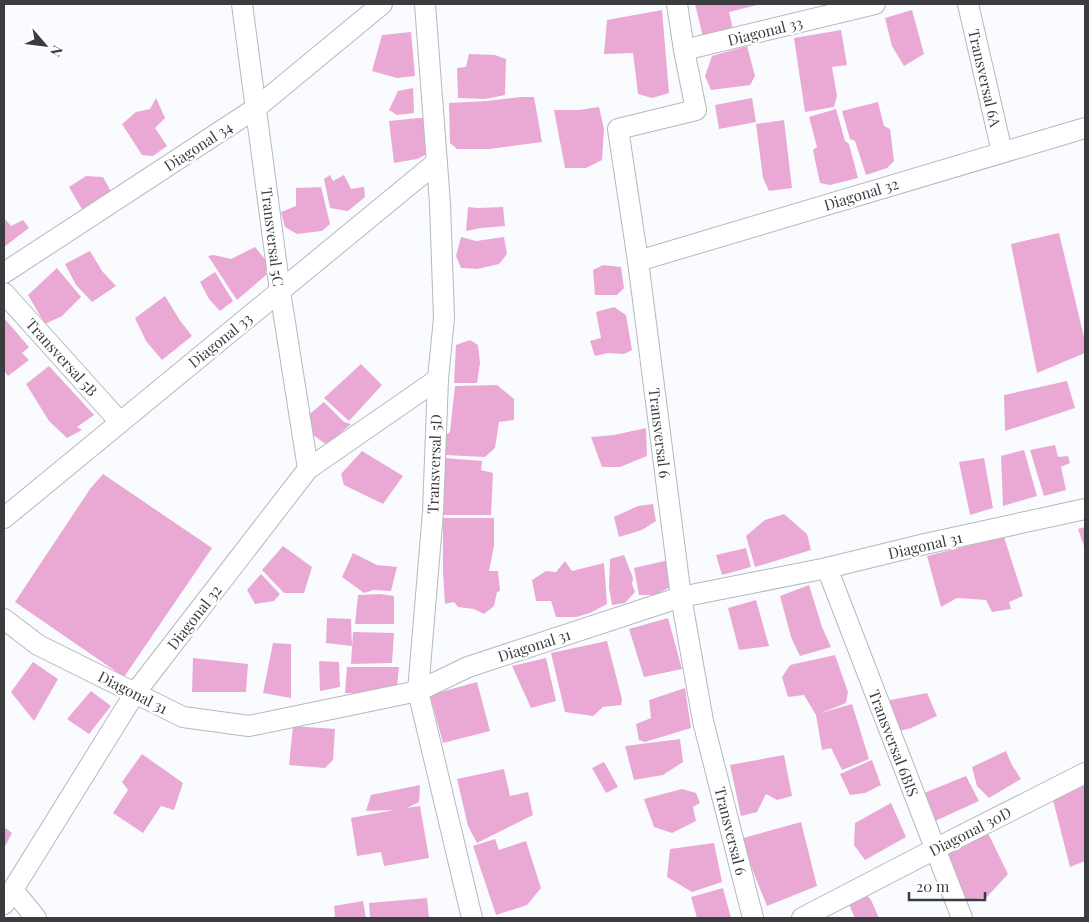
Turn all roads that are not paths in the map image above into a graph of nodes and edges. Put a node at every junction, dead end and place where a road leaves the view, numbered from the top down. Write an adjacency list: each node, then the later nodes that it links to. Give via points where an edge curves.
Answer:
1 (242, 4): 8 (street, Transversal 5C)
2 (382, 4): 8 (street, Diagonal 34)
3 (425, 4): 11 (street, Transversal 5D)
4 (677, 4): 7 (street, Transversal 6)
5 (875, 4): 7 (street, Diagonal 33)
6 (968, 4): 10 (street, Transversal 6A)
7 (684, 50): 12 (street, Transversal 6, via 696,110 618,130)
8 (256, 108): 13 (street, Diagonal 34); 14 (street, Transversal 5C)
9 (1085, 128): 10 (street, Diagonal 32)
10 (1002, 152): 12 (street, Diagonal 32)
11 (437, 162): 14 (street, Diagonal 33); 16 (street, Transversal 5D, via 444,318)
12 (638, 261): 22 (street, Transversal 6)
13 (4, 273)
14 (280, 291): 17 (street, Diagonal 33); 18 (street, Transversal 5C)
15 (4, 293): 17 (street, Transversal 5B)
16 (438, 379): 18 (street, Diagonal 32); 24 (street, Transversal 5D, via 433,512)
17 (120, 422): 20 (street, Diagonal 33)
18 (308, 469): 25 (street, Diagonal 32)
19 (1085, 509): 21 (street, Diagonal 31)
20 (4, 518)
21 (827, 568): 22 (street, Diagonal 31); 27 (street, Transversal 6BIS)
22 (681, 597): 24 (street, Diagonal 31, via 468,667); 31 (street, Transversal 6, via 703,721)
23 (4, 619): 25 (street, Diagonal 31, via 38,645)
24 (418, 691): 25 (street, Diagonal 31, via 249,726 183,717); 30 (street, Transversal 5D)
25 (135, 693): 28 (street, Diagonal 32)
26 (1085, 773): 27 (street, Diagonal 30D)
27 (935, 849): 32 (street, Diagonal 30D); 33 (street, Transversal 6BIS)
28 (8, 897): 29 (street)
29 (36, 918)
30 (472, 918)
31 (753, 918)
32 (802, 918)
33 (962, 918)

